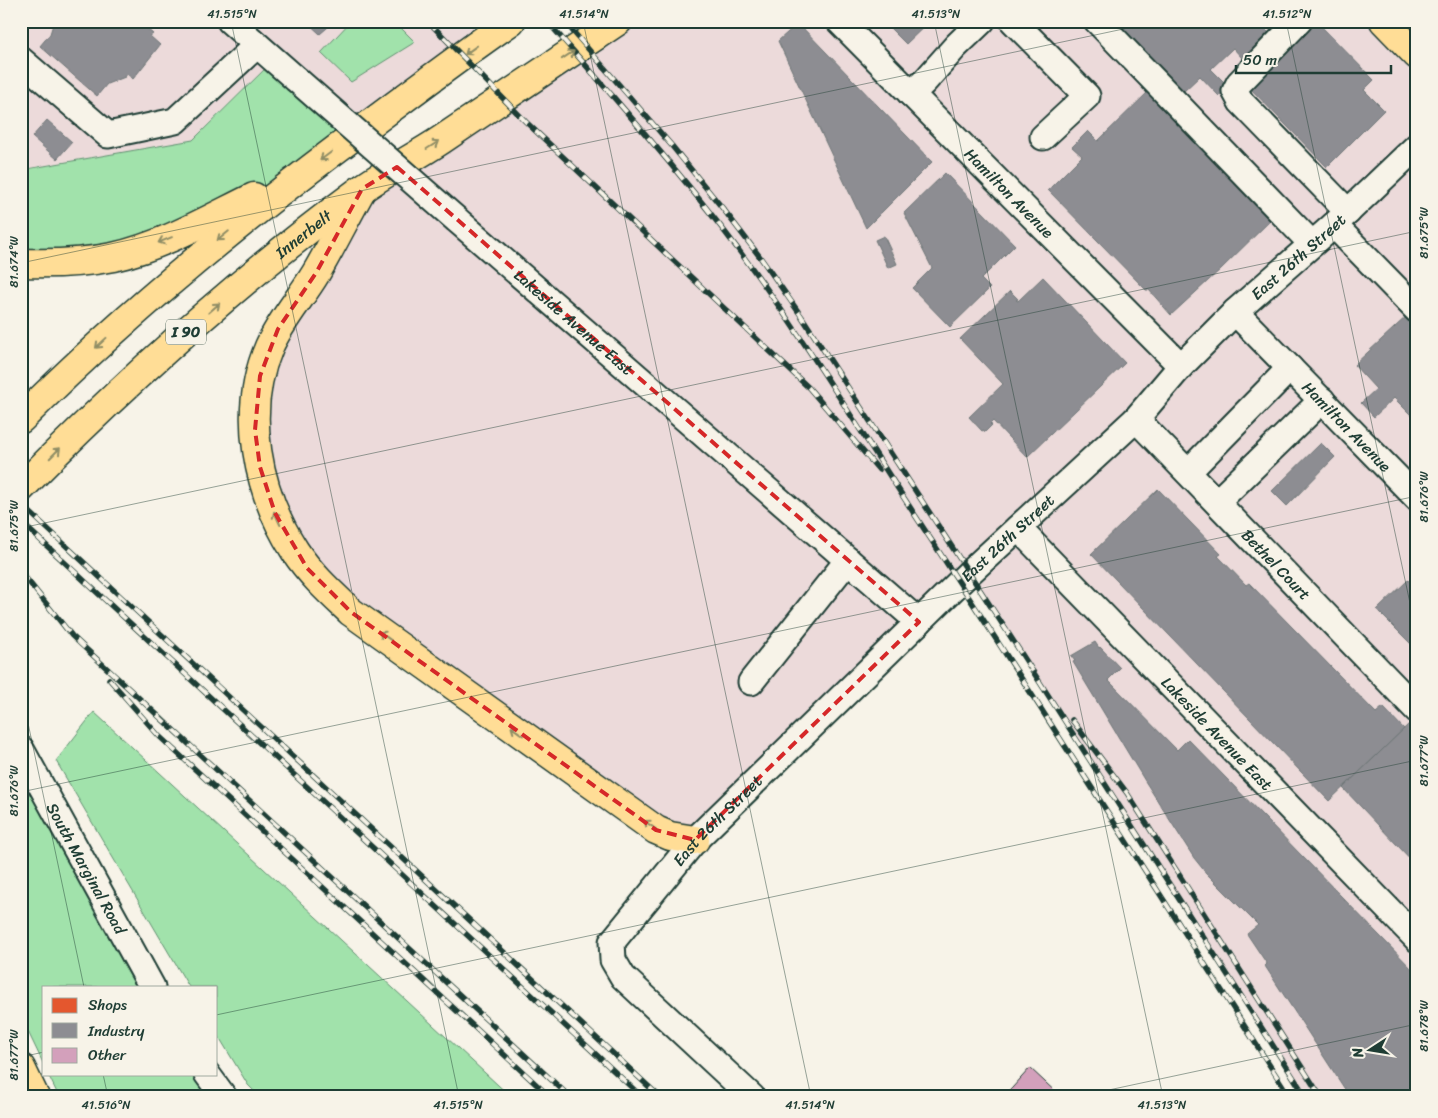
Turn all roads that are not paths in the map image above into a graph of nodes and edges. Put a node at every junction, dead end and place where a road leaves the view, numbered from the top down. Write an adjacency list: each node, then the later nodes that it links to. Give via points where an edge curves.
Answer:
1 (230, 21): 10 (street, Lakeside Avenue East)
2 (511, 21): 16 (main road, one-way to 16)
3 (618, 21): 17 (main road, Innerbelt / I 90, one-way to 3, via 440,141)
4 (839, 21): 13 (street, Hamilton Avenue)
5 (982, 21): 13 (street)
6 (1013, 21): 14 (street, via 1087,96)
7 (1097, 21): 19 (street)
8 (1299, 21): 18 (street, via 1239,82 1235,91)
9 (1384, 21): 11 (main road)
10 (257, 45): 12 (street, via 175,121 108,135); 33 (street, Lakeside Avenue East, bridge)
11 (1417, 55)
12 (21, 60)
13 (911, 94): 23 (street, Hamilton Avenue)
14 (1043, 137)
15 (1417, 146): 18 (street, East 26th Street)
16 (303, 173): 20 (main road, one-way to 20, via 170,238 114,257 50,264); 26 (main road, one-way to 26, via 144,304)
17 (362, 189): 29 (main road, Innerbelt / I 90, one-way to 17, via 102,408 193,326); 38 (main road, one-way to 17, via 656,830 352,612 307,568 285,534 260,468 255,430 260,376 278,330 316,273)
18 (1341, 219): 19 (street, East 26th Street); 21 (street)
19 (1312, 244): 22 (street, East 26th Street)
20 (21, 263)
21 (1417, 310)
22 (1235, 312): 23 (street, East 26th Street); 24 (street, Hamilton Avenue)
23 (1181, 366): 27 (street, East 26th Street)
24 (1290, 368): 25 (street, Hamilton Avenue); 28 (street)
25 (1322, 400): 30 (street, Hamilton Avenue); 31 (street)
26 (21, 419)
27 (1136, 419): 28 (street, Bethel Court); 32 (street, East 26th Street)
28 (1188, 472): 31 (street, Bethel Court)
29 (21, 488)
30 (1417, 498)
31 (1217, 502): 36 (street, Bethel Court)
32 (1018, 528): 34 (street, East 26th Street); 39 (street, Lakeside Avenue East)
33 (848, 560): 34 (street, Lakeside Avenue East); 35 (street)
34 (919, 622): 38 (street, East 26th Street)
35 (751, 682)
36 (1417, 710)
37 (21, 749): 40 (street, South Marginal Road)
38 (695, 840): 45 (street, East 26th Street, via 612,942 613,960 623,978)
39 (1417, 939)
40 (151, 986)
41 (21, 1068): 43 (main road)
42 (209, 1076): 44 (street)
43 (35, 1097)
44 (224, 1097)
45 (752, 1097)

